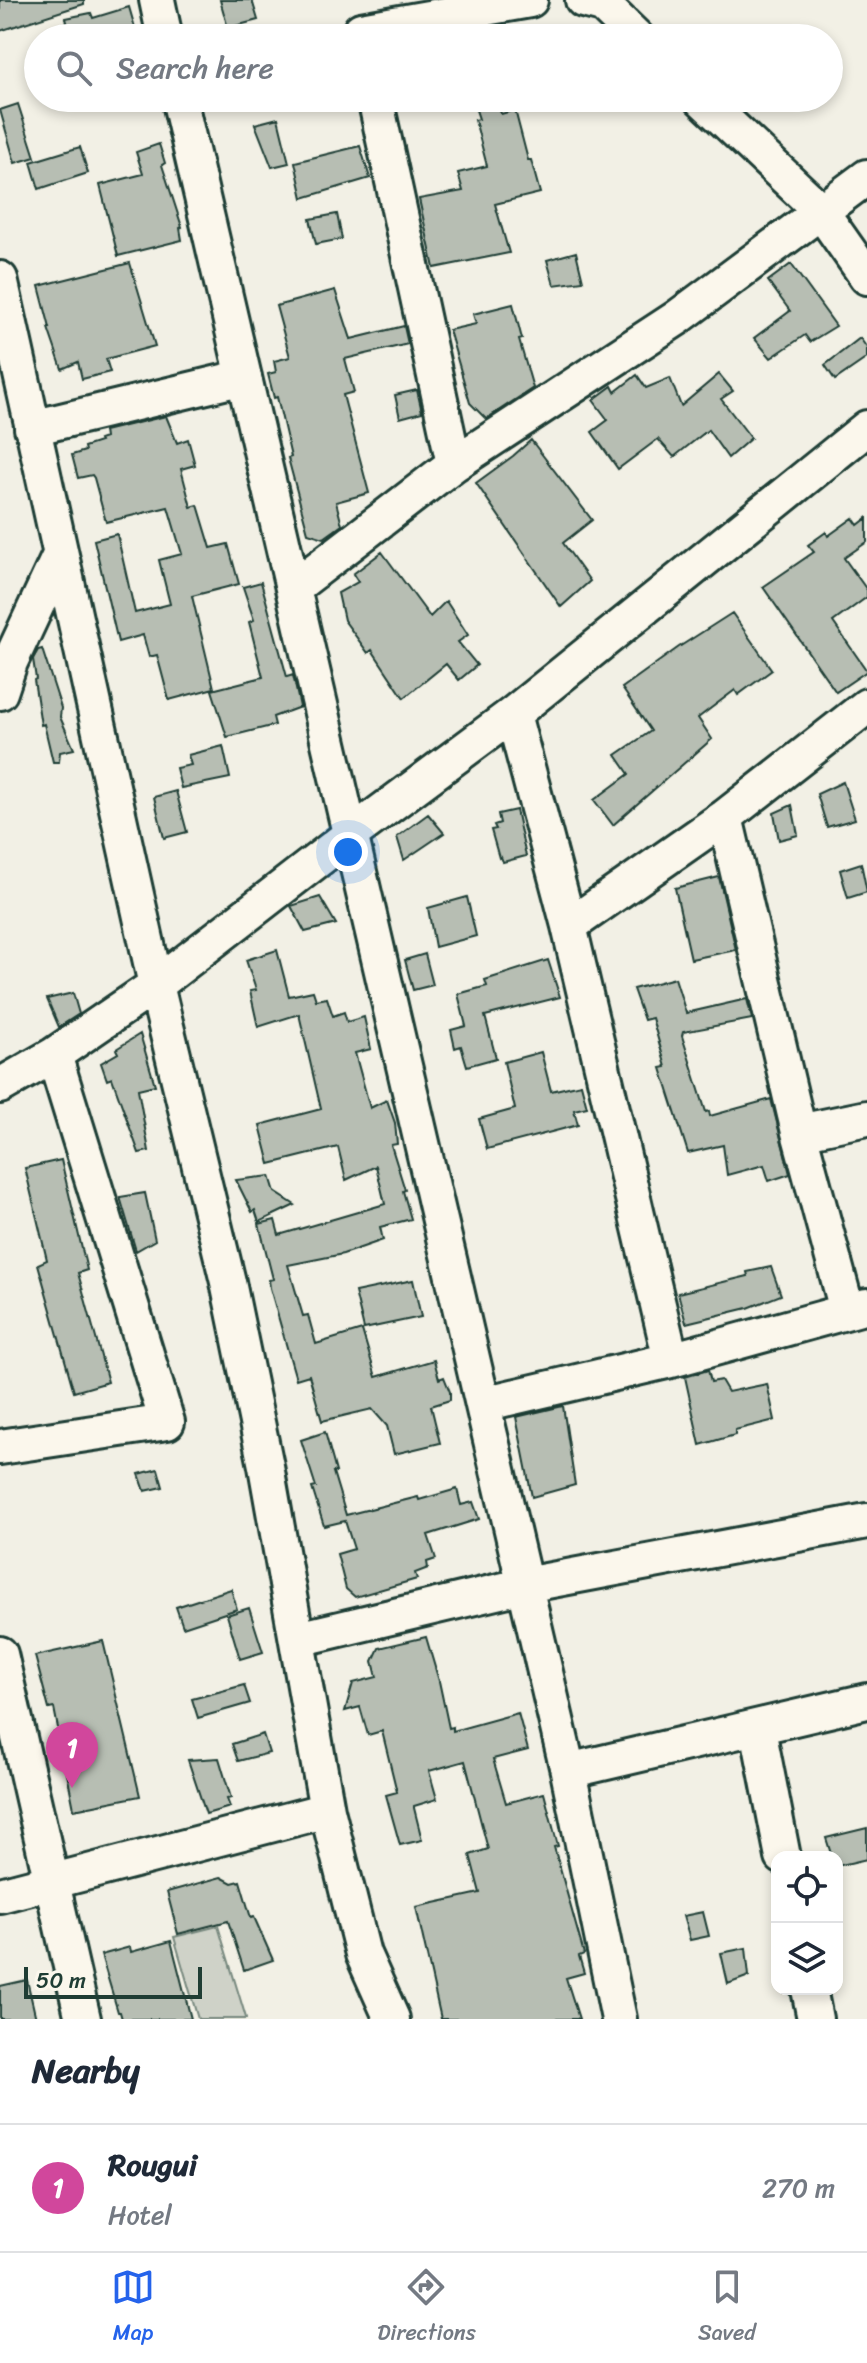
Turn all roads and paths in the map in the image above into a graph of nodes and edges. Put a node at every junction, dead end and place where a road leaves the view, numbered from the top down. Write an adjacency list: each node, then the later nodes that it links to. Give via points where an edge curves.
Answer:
1 (157, 0): 5 (street)
2 (530, 0): 4 (street)
3 (583, 0): 6 (street, via 603,5)
4 (359, 23)
5 (162, 24)
6 (623, 24)
7 (182, 112): 14 (street)
8 (378, 112): 17 (street)
9 (716, 112): 11 (street)
10 (867, 177): 11 (street)
11 (820, 210): 12 (street); 17 (street, via 677,318)
12 (867, 277)
13 (0, 279): 15 (street)
14 (244, 377): 15 (street); 19 (street)
15 (32, 428): 18 (street)
16 (867, 428): 23 (street)
17 (454, 464): 19 (street)
18 (60, 555): 21 (street); 27 (street)
19 (293, 588): 25 (street)
20 (0, 626): 21 (street)
21 (3, 675)
22 (867, 706): 24 (street)
23 (513, 714): 25 (street); 26 (street)
24 (725, 817): 26 (street); 31 (street)
25 (350, 835): 27 (street); 34 (street)
26 (569, 926): 33 (street)
27 (156, 985): 28 (street); 38 (street, via 228,1282)
28 (54, 1055): 29 (street); 35 (street, via 167,1422)
29 (0, 1086)
30 (867, 1118): 31 (street)
31 (799, 1132): 32 (street)
32 (857, 1308): 33 (street)
33 (671, 1360): 34 (street)
34 (483, 1404): 37 (street)
35 (0, 1447)
36 (867, 1521): 37 (street)
37 (525, 1585): 38 (street); 42 (street)
38 (298, 1639): 43 (street)
39 (0, 1654): 45 (street)
40 (867, 1701): 41 (street)
41 (758, 1729): 42 (street); 44 (street)
42 (568, 1771): 52 (street)
43 (327, 1810): 45 (street); 47 (street)
44 (782, 1851)
45 (53, 1883): 46 (street); 49 (street)
46 (0, 1895)
47 (363, 1954): 50 (street); 51 (street)
48 (810, 1995): 53 (street)
49 (83, 2019)
50 (368, 2019)
51 (392, 2019)
52 (619, 2019)
53 (815, 2019)

